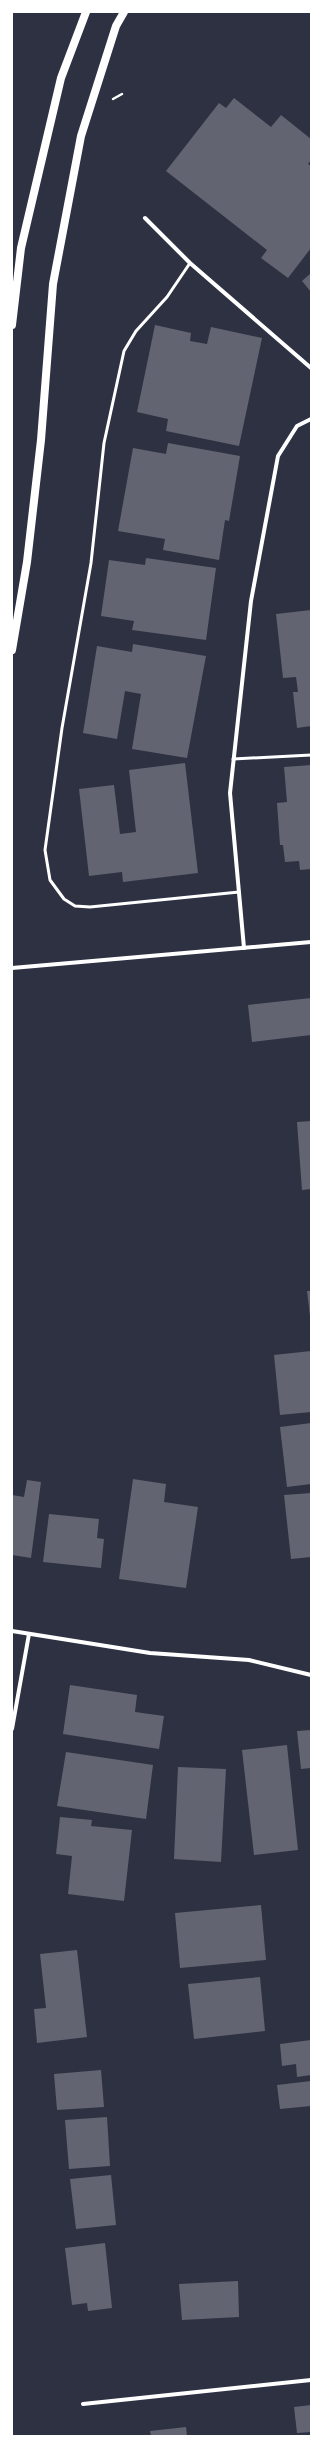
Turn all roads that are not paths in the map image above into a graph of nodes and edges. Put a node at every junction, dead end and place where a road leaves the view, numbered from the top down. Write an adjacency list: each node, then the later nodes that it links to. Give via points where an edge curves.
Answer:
1 (86, 12): 5 (main road, via 58,93 21,248)
2 (124, 12): 8 (main road, via 116,26 81,136 53,284 41,440 27,562)
3 (145, 218): 4 (street)
4 (190, 263): 6 (street); 11 (lane, via 167,297 136,331 124,351 104,443 92,563 62,728 45,850 50,880 64,899 74,906 90,907)
5 (12, 325)
6 (311, 368)
7 (311, 419): 10 (street, via 297,426 278,456 251,601)
8 (12, 650)
9 (311, 755): 10 (lane)
10 (233, 759): 11 (street, via 230,793)
11 (239, 892): 13 (street)
12 (311, 942): 13 (street)
13 (244, 948): 14 (street)
14 (12, 968)
15 (12, 1631): 16 (street)
16 (29, 1634): 17 (street, via 150,1653 249,1660); 18 (street)
17 (311, 1675)
18 (12, 1729)
19 (311, 2380): 20 (street)
20 (83, 2404)

